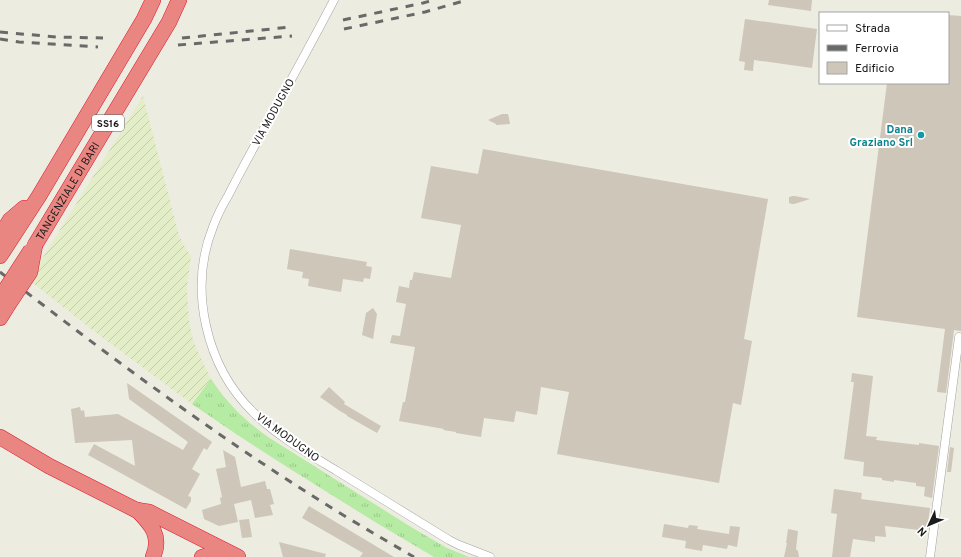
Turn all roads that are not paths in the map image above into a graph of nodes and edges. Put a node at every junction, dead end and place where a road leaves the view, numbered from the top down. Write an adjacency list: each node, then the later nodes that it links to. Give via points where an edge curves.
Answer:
1 (153, 0): 4 (highway, TANGENZIALE DI BARI / SS16)
2 (179, 0): 7 (highway, TANGENZIALE DI BARI / SS16, bridge, via 165,29)
3 (334, 0): 18 (street, VIA MODUGNO, via 212,228 202,279 204,314 210,341 233,388 244,404 264,422 316,458 449,540)
4 (38, 196): 5 (highway, via 10,220); 6 (highway, TANGENZIALE DI BARI / SS16)
5 (0, 236)
6 (0, 256)
7 (4, 301): 8 (highway, TANGENZIALE DI BARI)
8 (0, 318)
9 (959, 337): 19 (street)
10 (0, 437): 12 (highway)
11 (0, 448): 12 (highway)
12 (49, 466): 13 (highway)
13 (136, 510): 14 (highway, via 148,521 155,533 157,545); 17 (highway, via 148,512)
14 (153, 557)
15 (202, 557): 16 (highway)
16 (222, 557)
17 (238, 557)
18 (490, 557)
19 (930, 557)

